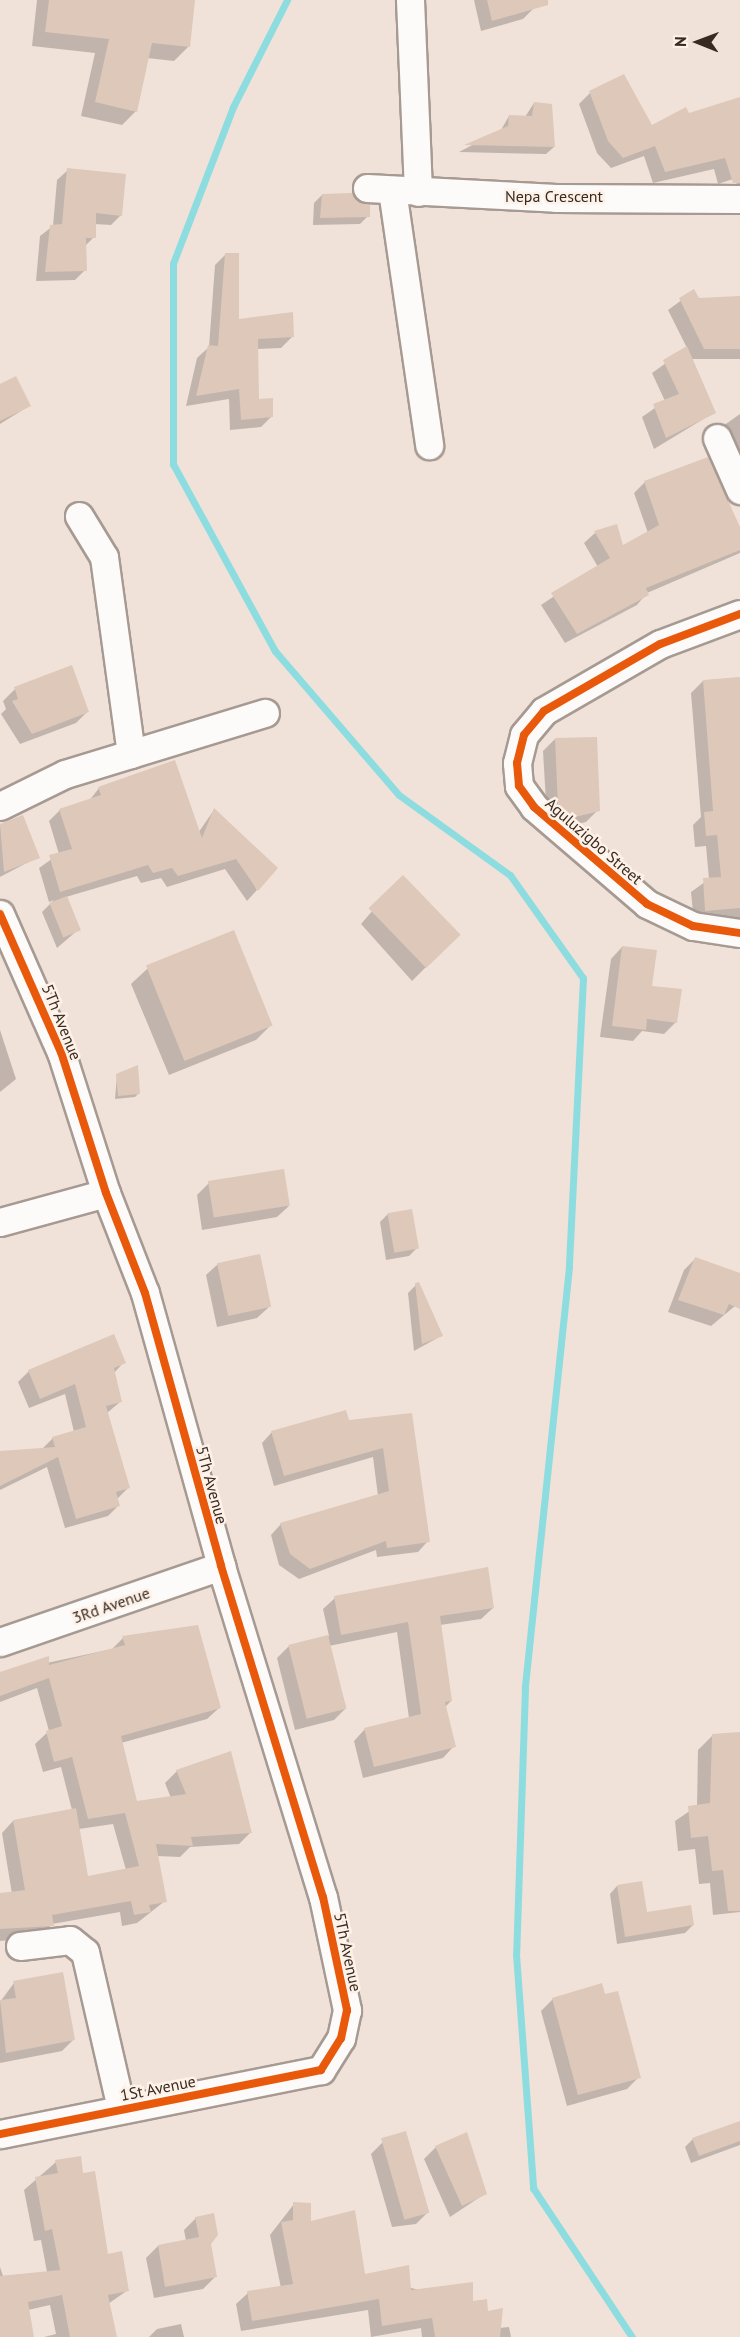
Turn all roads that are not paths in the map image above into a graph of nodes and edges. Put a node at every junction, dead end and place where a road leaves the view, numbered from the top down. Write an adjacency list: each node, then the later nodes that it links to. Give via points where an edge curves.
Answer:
1 (410, 0): 2 (street)
2 (392, 190): 3 (street, Nepa Crescent); 5 (street)
3 (740, 199)
4 (717, 438): 6 (street)
5 (429, 445)
6 (740, 489)
7 (79, 516): 10 (street, via 104,557)
8 (740, 614): 13 (street, Aguluzigbo Street, via 660,644 544,711 524,735 518,763 519,786 534,807 647,904 693,926)
9 (265, 713): 10 (street)
10 (131, 754): 11 (street)
11 (3, 795)
12 (0, 914): 14 (street, 5Th Avenue, via 61,1052)
13 (740, 933)
14 (106, 1193): 15 (street); 16 (street, 5Th Avenue, via 145,1293)
15 (0, 1222)
16 (221, 1566): 17 (street, 3Rd Avenue); 19 (street, 5Th Avenue, via 323,1898 347,2010 341,2038)
17 (0, 1642)
18 (20, 1946): 20 (street, via 70,1940 85,1952)
19 (321, 2070): 20 (street, 1St Avenue)
20 (121, 2109): 21 (street, 1St Avenue)
21 (0, 2134)

